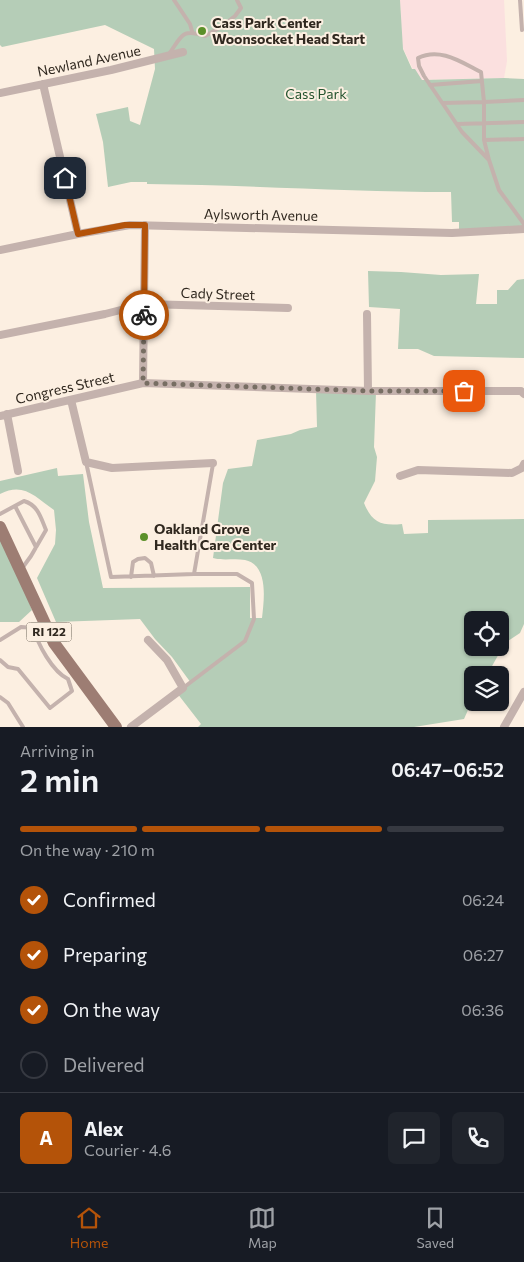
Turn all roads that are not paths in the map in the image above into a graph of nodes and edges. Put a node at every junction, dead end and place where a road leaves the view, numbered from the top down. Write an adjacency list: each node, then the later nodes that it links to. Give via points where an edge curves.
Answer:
1 (174, 0): 5 (lane)
2 (237, 0): 5 (lane, via 241,8 221,27 205,36)
3 (520, 0): 4 (lane)
4 (522, 30)
5 (192, 32): 7 (lane, via 184,34)
6 (183, 52): 7 (street, Newland Avenue)
7 (168, 56): 9 (street, Newland Avenue)
8 (482, 81): 10 (lane); 10 (lane, via 481,72 444,54 433,53 418,58); 13 (lane)
9 (43, 84): 11 (street, Newland Avenue); 24 (street)
10 (430, 85): 14 (lane)
11 (0, 93)
12 (524, 100): 13 (lane)
13 (484, 102): 14 (lane); 16 (lane)
14 (443, 103): 17 (lane)
15 (524, 122): 16 (lane)
16 (484, 123): 17 (lane); 19 (lane)
17 (457, 124): 20 (lane)
18 (524, 138): 19 (lane)
19 (484, 140): 20 (lane)
20 (489, 160): 21 (lane, via 498,190)
21 (524, 224)
22 (145, 225): 23 (street, Aylsworth Avenue, via 452,232); 24 (street, Aylsworth Avenue, via 125,225); 26 (street)
23 (524, 229)
24 (78, 234): 25 (street, Aylsworth Avenue)
25 (0, 250)
26 (144, 304): 27 (street, Cady Street); 29 (street, Cady Street); 30 (street)
27 (288, 308)
28 (367, 314): 31 (street)
29 (0, 334)
30 (143, 383): 31 (street, Congress Street); 33 (street, Congress Street)
31 (368, 391): 32 (street, Congress Street, via 521,391)
32 (524, 394)
33 (71, 400): 34 (street, Congress Street); 35 (street)
34 (3, 415): 38 (street)
35 (86, 462): 36 (street, via 112,468); 47 (lane, via 111,577)
36 (213, 463): 45 (lane)
37 (523, 467): 39 (street, via 512,473 418,470)
38 (18, 471)
39 (400, 476)
40 (15, 506): 41 (lane); 43 (lane); 43 (lane, via 24,501 32,503 41,516 46,530)
41 (0, 514)
42 (0, 527): 44 (main road, RI 122)
43 (36, 547): 44 (lane)
44 (20, 571): 48 (main road, RI 122)
45 (194, 574): 46 (lane); 53 (lane, via 237,574 252,583 254,620 245,641)
46 (154, 576): 47 (lane); 47 (lane, via 152,563 144,558 133,562)
47 (131, 577)
48 (38, 624): 49 (lane, via 21,627); 52 (main road, RI 122, via 54,643)
49 (0, 640)
50 (148, 640): 53 (street, via 167,660)
51 (0, 660): 52 (lane, via 8,667 18,669 50,708 72,690)
52 (72, 676): 57 (main road, RI 122)
53 (183, 688): 58 (street)
54 (524, 692): 59 (street)
55 (0, 697): 56 (lane, via 8,703)
56 (23, 727)
57 (116, 727)
58 (131, 727)
59 (504, 727)

